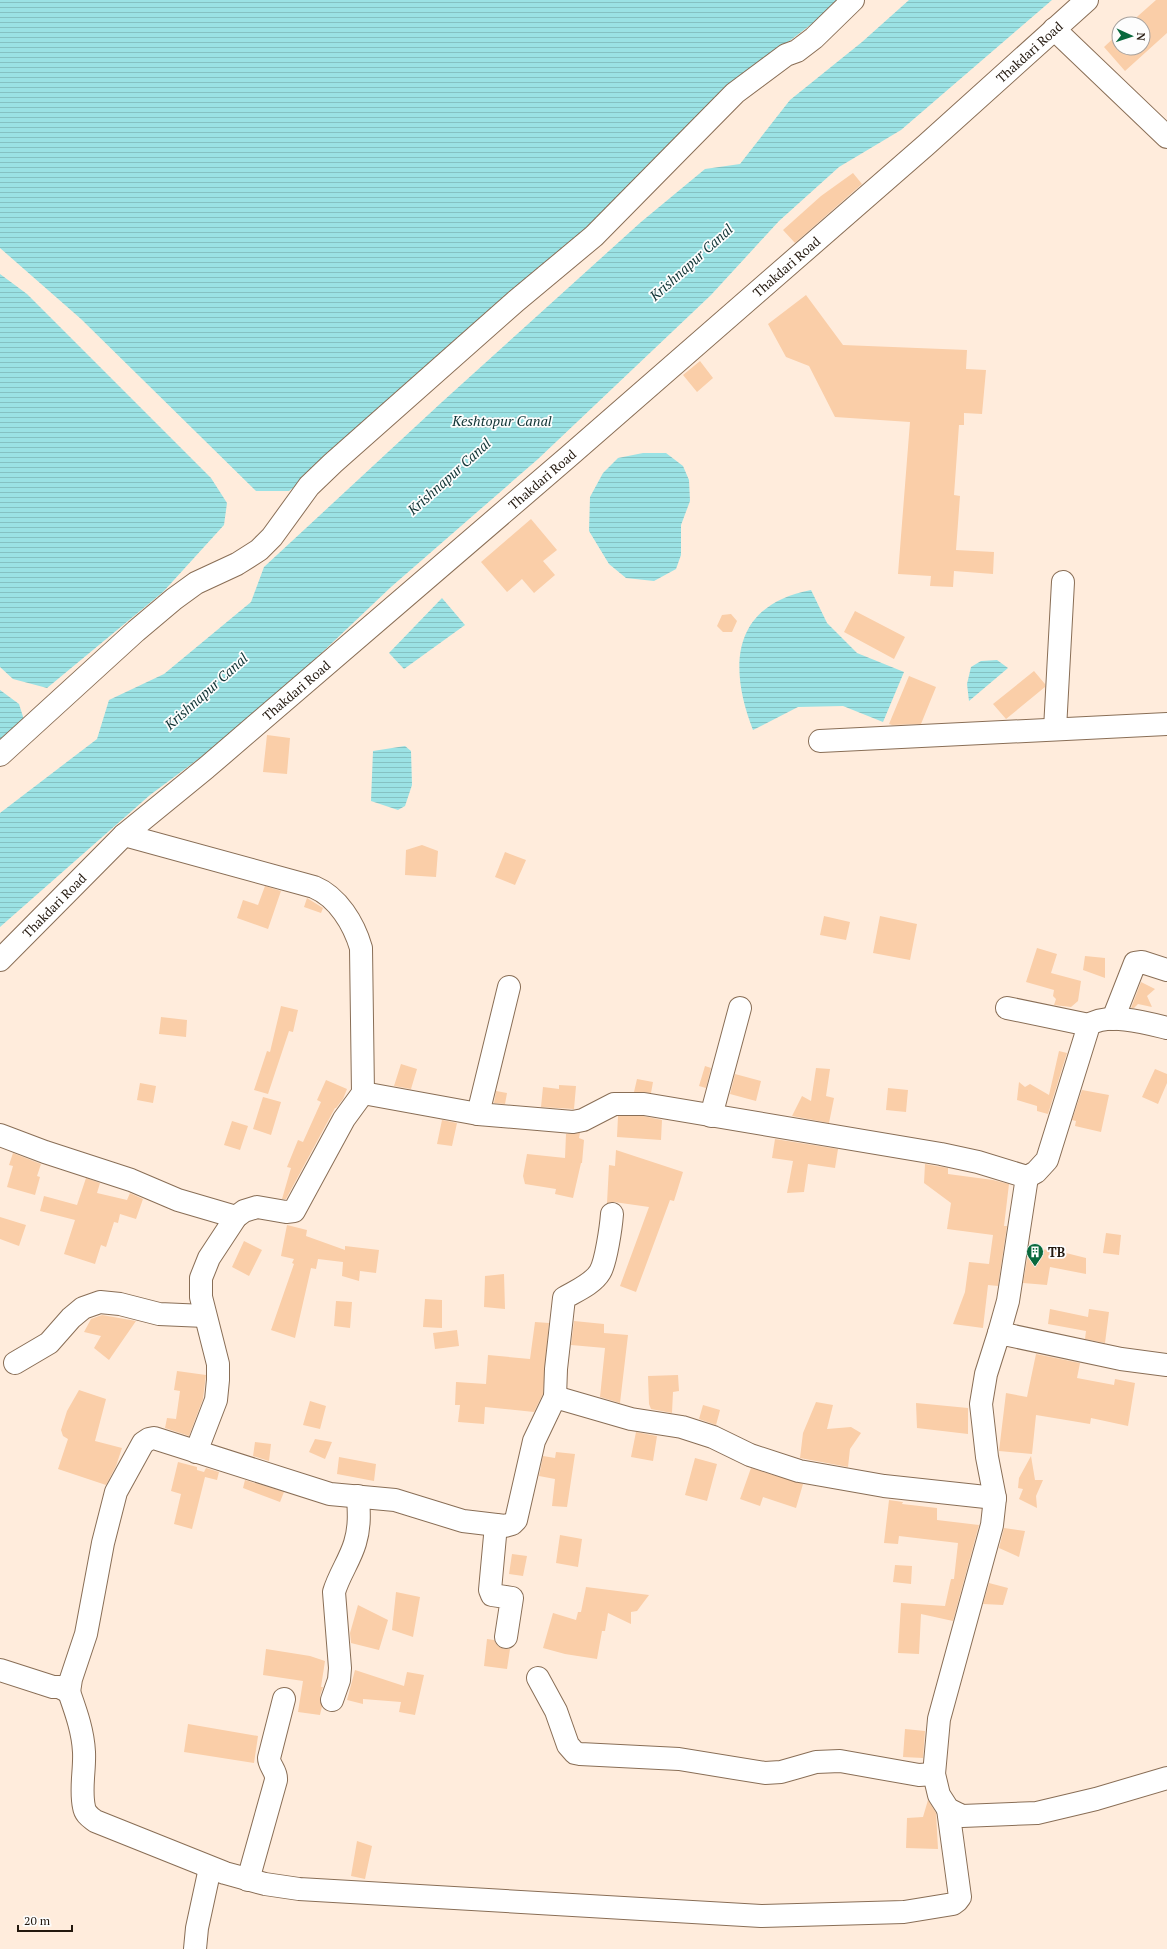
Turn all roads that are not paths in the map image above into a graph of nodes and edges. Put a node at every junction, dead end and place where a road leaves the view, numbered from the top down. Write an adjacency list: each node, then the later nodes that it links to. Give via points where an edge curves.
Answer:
1 (853, 0): 9 (street, via 814,38 797,51 786,55 735,93 594,236 516,301 333,463 309,486 272,537 259,550 237,564 196,583 174,599)
2 (1087, 0): 3 (street, Thakdari Road)
3 (1054, 29): 4 (street); 10 (street, Thakdari Road, via 926,145 580,446 206,768)
4 (1167, 137)
5 (1063, 582): 7 (street)
6 (1167, 724): 7 (street)
7 (1055, 729): 8 (street)
8 (820, 741)
9 (0, 755)
10 (124, 835): 11 (street, Thakdari Road); 19 (street, via 314,887 334,899 357,933 361,948)
11 (0, 960)
12 (1167, 970): 16 (street, via 1142,962 1135,963)
13 (509, 987): 20 (street)
14 (740, 1008): 21 (street)
15 (1007, 1008): 17 (street)
16 (1113, 1019): 17 (street, via 1095,1021); 18 (street)
17 (1089, 1025): 23 (street, via 1047,1160 1036,1172)
18 (1167, 1028)
19 (363, 1094): 20 (street); 25 (street, via 344,1119 294,1211 257,1207 244,1210)
20 (478, 1114): 21 (street, via 572,1122 583,1120 621,1103 650,1105)
21 (711, 1116): 23 (street, via 941,1154)
22 (2, 1141): 25 (street, via 131,1180 178,1200)
23 (1027, 1177): 27 (street, via 1008,1301)
24 (612, 1214): 30 (street, via 609,1239 600,1272 587,1284 564,1298)
25 (236, 1217): 26 (street, via 209,1258 201,1278)
26 (205, 1316): 28 (street, via 159,1314 120,1304 100,1302 83,1308 48,1344); 31 (street, via 218,1364 218,1380 216,1400)
27 (999, 1333): 29 (street, via 1121,1359); 33 (street, via 986,1374 981,1404)
28 (15, 1363)
29 (1167, 1365)
30 (555, 1397): 33 (street, via 631,1419 682,1427 713,1437 750,1455 799,1470 884,1486); 34 (street, via 534,1441 516,1520 512,1524)
31 (196, 1452): 32 (street, via 309,1489); 38 (street, via 154,1438 148,1439 143,1443 116,1492 103,1543 86,1634 71,1679)
32 (358, 1496): 34 (street, via 395,1500 463,1521); 40 (street, via 359,1521 355,1544 334,1592 340,1668)
33 (995, 1498): 41 (street, via 992,1525 939,1719)
34 (496, 1525): 35 (street, via 490,1590 492,1595 512,1598)
35 (506, 1636)
36 (0, 1670): 38 (street)
37 (538, 1678): 41 (street, via 556,1711 568,1745 575,1753 679,1758 765,1773 781,1772 816,1762 840,1761 919,1775)
38 (70, 1692): 44 (street, via 82,1735 82,1792 87,1815 95,1821)
39 (284, 1699): 45 (street, via 269,1758 276,1780)
40 (332, 1700)
41 (934, 1774): 43 (street, via 939,1795)
42 (1167, 1778): 43 (street, via 1037,1813 962,1816)
43 (948, 1808): 45 (street, via 960,1897 953,1904 904,1912 761,1916 299,1889)
44 (210, 1868): 45 (street); 46 (street)
45 (248, 1880)
46 (195, 1949)

